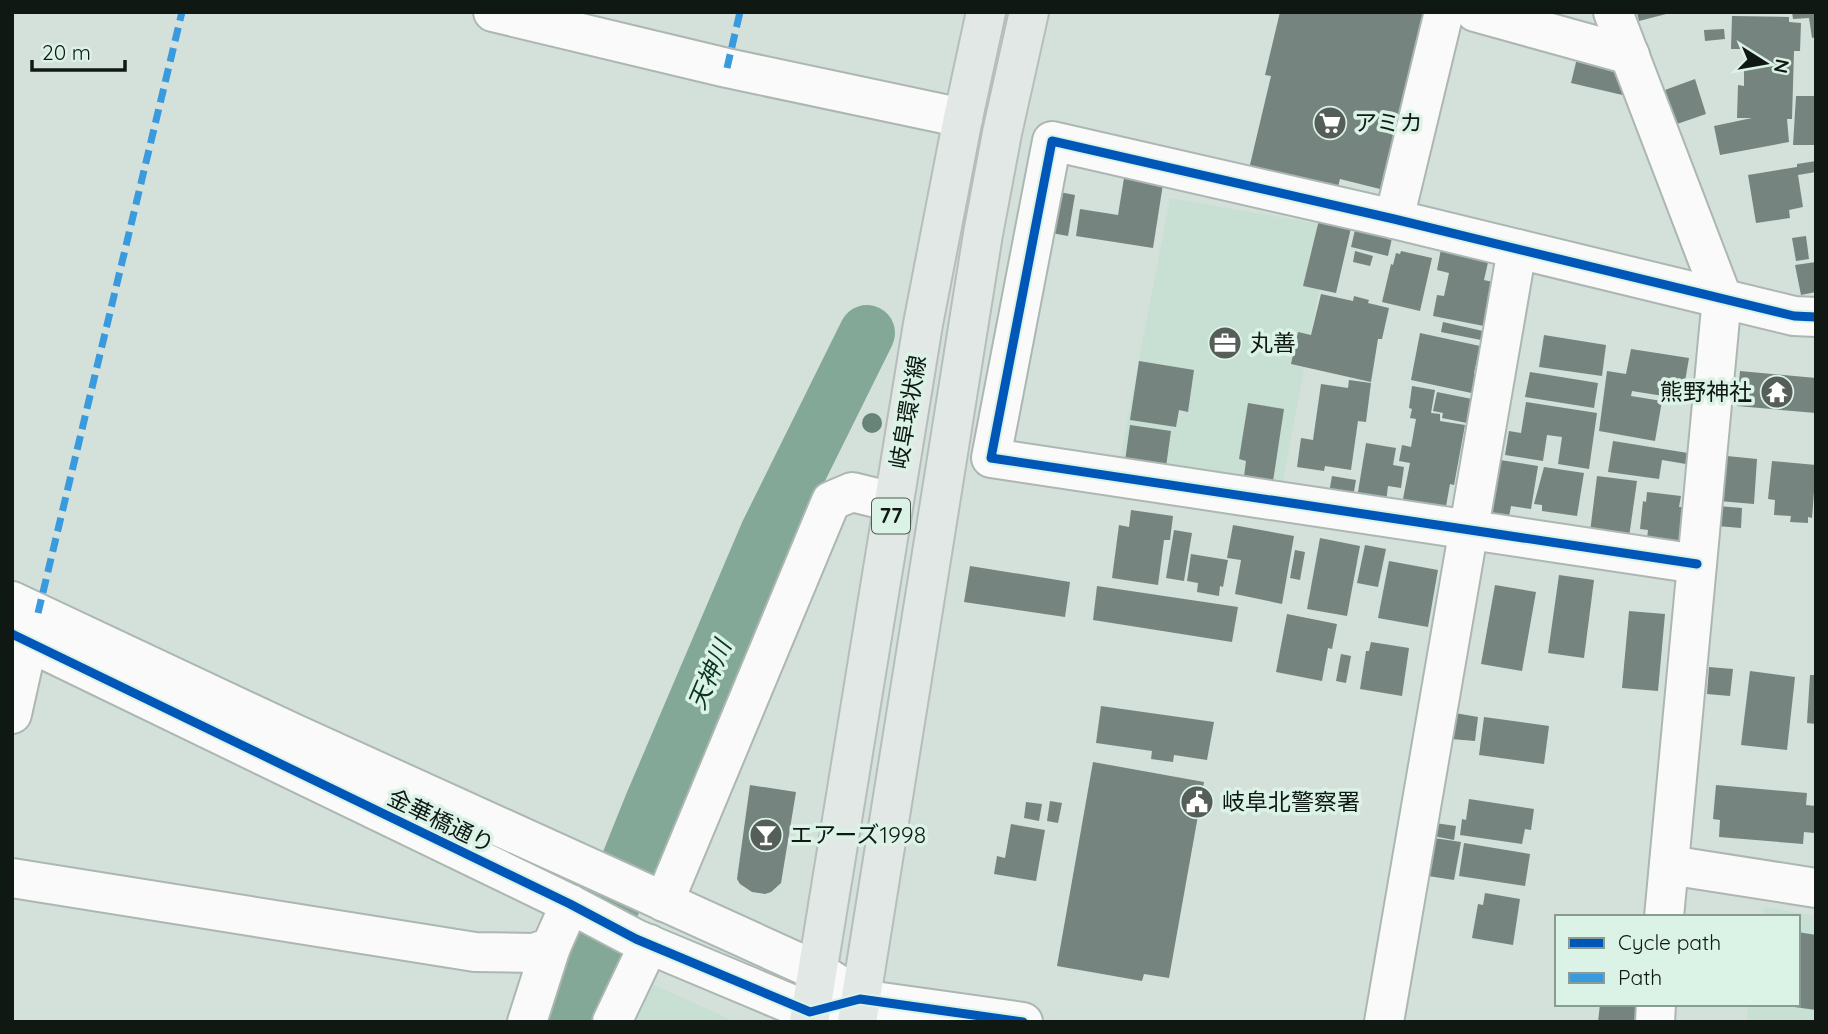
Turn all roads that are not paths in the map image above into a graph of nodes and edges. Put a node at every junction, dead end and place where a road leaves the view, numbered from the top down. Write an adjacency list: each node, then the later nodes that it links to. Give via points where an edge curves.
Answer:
1 (493, 12): 8 (street)
2 (986, 12): 8 (main road, 岐阜環状線 / 77)
3 (1028, 12): 28 (main road, 岐阜環状線 / 77, via 982,234)
4 (1444, 12): 9 (street)
5 (1475, 12): 7 (street)
6 (1613, 12): 7 (street)
7 (1630, 55): 11 (street)
8 (963, 118): 13 (main road, 岐阜環状線 / 77)
9 (1394, 219): 10 (street); 14 (street, via 1052,141 991,458)
10 (1517, 249): 11 (street); 14 (street)
11 (1722, 297): 12 (street, via 1794,316); 15 (street)
12 (1816, 317)
13 (893, 502): 22 (street, via 852,492 831,501); 27 (main road, 岐阜環状線 / 77)
14 (1467, 530): 15 (street); 33 (street)
15 (1697, 564): 19 (street)
16 (12, 601): 22 (street, 金華橋通り)
17 (20, 638): 18 (street); 23 (street, 金華橋通り)
18 (12, 715)
19 (1669, 865): 21 (street); 24 (street)
20 (12, 878): 26 (street, via 475,952 534,953)
21 (1816, 888)
22 (660, 900): 27 (street, 金華橋通り)
23 (576, 907): 25 (street, 金華橋通り); 26 (street)
24 (1664, 915)
25 (643, 941): 29 (street, 金華橋通り); 31 (street)
26 (551, 947): 30 (street)
27 (817, 971): 28 (street, 金華橋通り); 29 (main road, 岐阜環状線 / 77)
28 (858, 1010): 29 (street); 32 (street)
29 (809, 1017)
30 (527, 1022)
31 (612, 1022)
32 (1023, 1022)
33 (1384, 1022)

